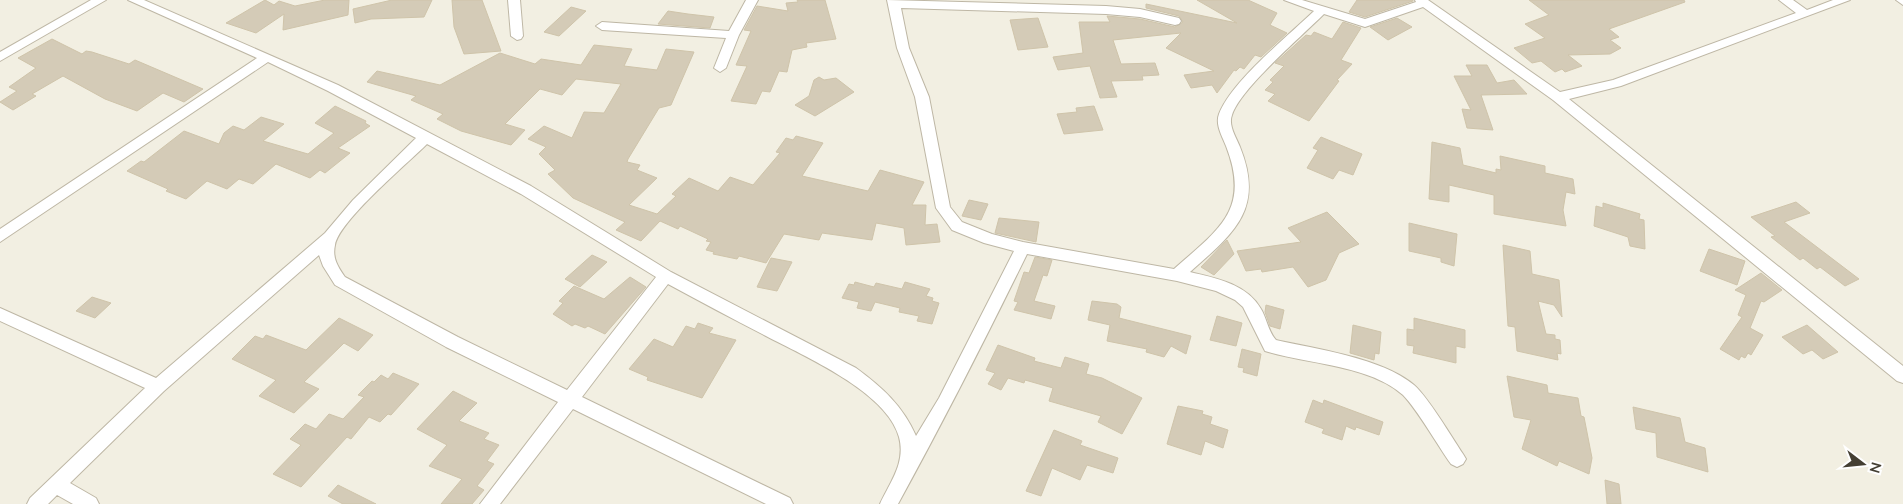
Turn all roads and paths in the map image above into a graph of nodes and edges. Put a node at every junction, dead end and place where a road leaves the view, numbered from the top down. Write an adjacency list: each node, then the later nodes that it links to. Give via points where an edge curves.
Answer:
1 (100, 0): 16 (street)
2 (134, 0): 17 (street)
3 (514, 0): 15 (street)
4 (752, 0): 14 (street)
5 (1290, 0): 10 (street)
6 (1785, 0): 11 (street)
7 (1844, 0): 11 (street)
8 (894, 2): 12 (street, via 1106,10); 23 (street, via 903,48 922,97 943,208 965,230)
9 (1423, 2): 10 (street, via 1365,23); 19 (street)
10 (1322, 10): 24 (street, via 1236,94 1228,107 1224,123 1243,181 1240,208 1223,230)
11 (1805, 14): 19 (street, via 1616,83)
12 (1175, 20)
13 (602, 26): 14 (street)
14 (733, 35): 18 (street)
15 (517, 36)
16 (0, 57)
17 (267, 57): 20 (street, via 333,88); 21 (street)
18 (720, 68)
19 (1558, 97): 27 (street)
20 (425, 138): 22 (street); 25 (street, via 526,190)
21 (0, 236)
22 (330, 237): 28 (street); 29 (street, via 326,254 328,266 340,281 452,342)
23 (1023, 248): 24 (street); 31 (street, via 945,402)
24 (1177, 275): 30 (street, via 1224,287 1241,295 1250,303 1271,346 1354,364 1398,382 1414,397)
25 (666, 276): 29 (street); 31 (street, via 841,368 878,392 903,425 910,444)
26 (0, 314): 28 (street)
27 (1903, 376)
28 (158, 386): 32 (street)
29 (570, 399): 35 (street); 36 (street)
30 (1457, 459)
31 (908, 466): 37 (street)
32 (56, 484): 33 (street); 34 (street)
33 (36, 504)
34 (90, 504)
35 (489, 504)
36 (784, 504)
37 (889, 504)

